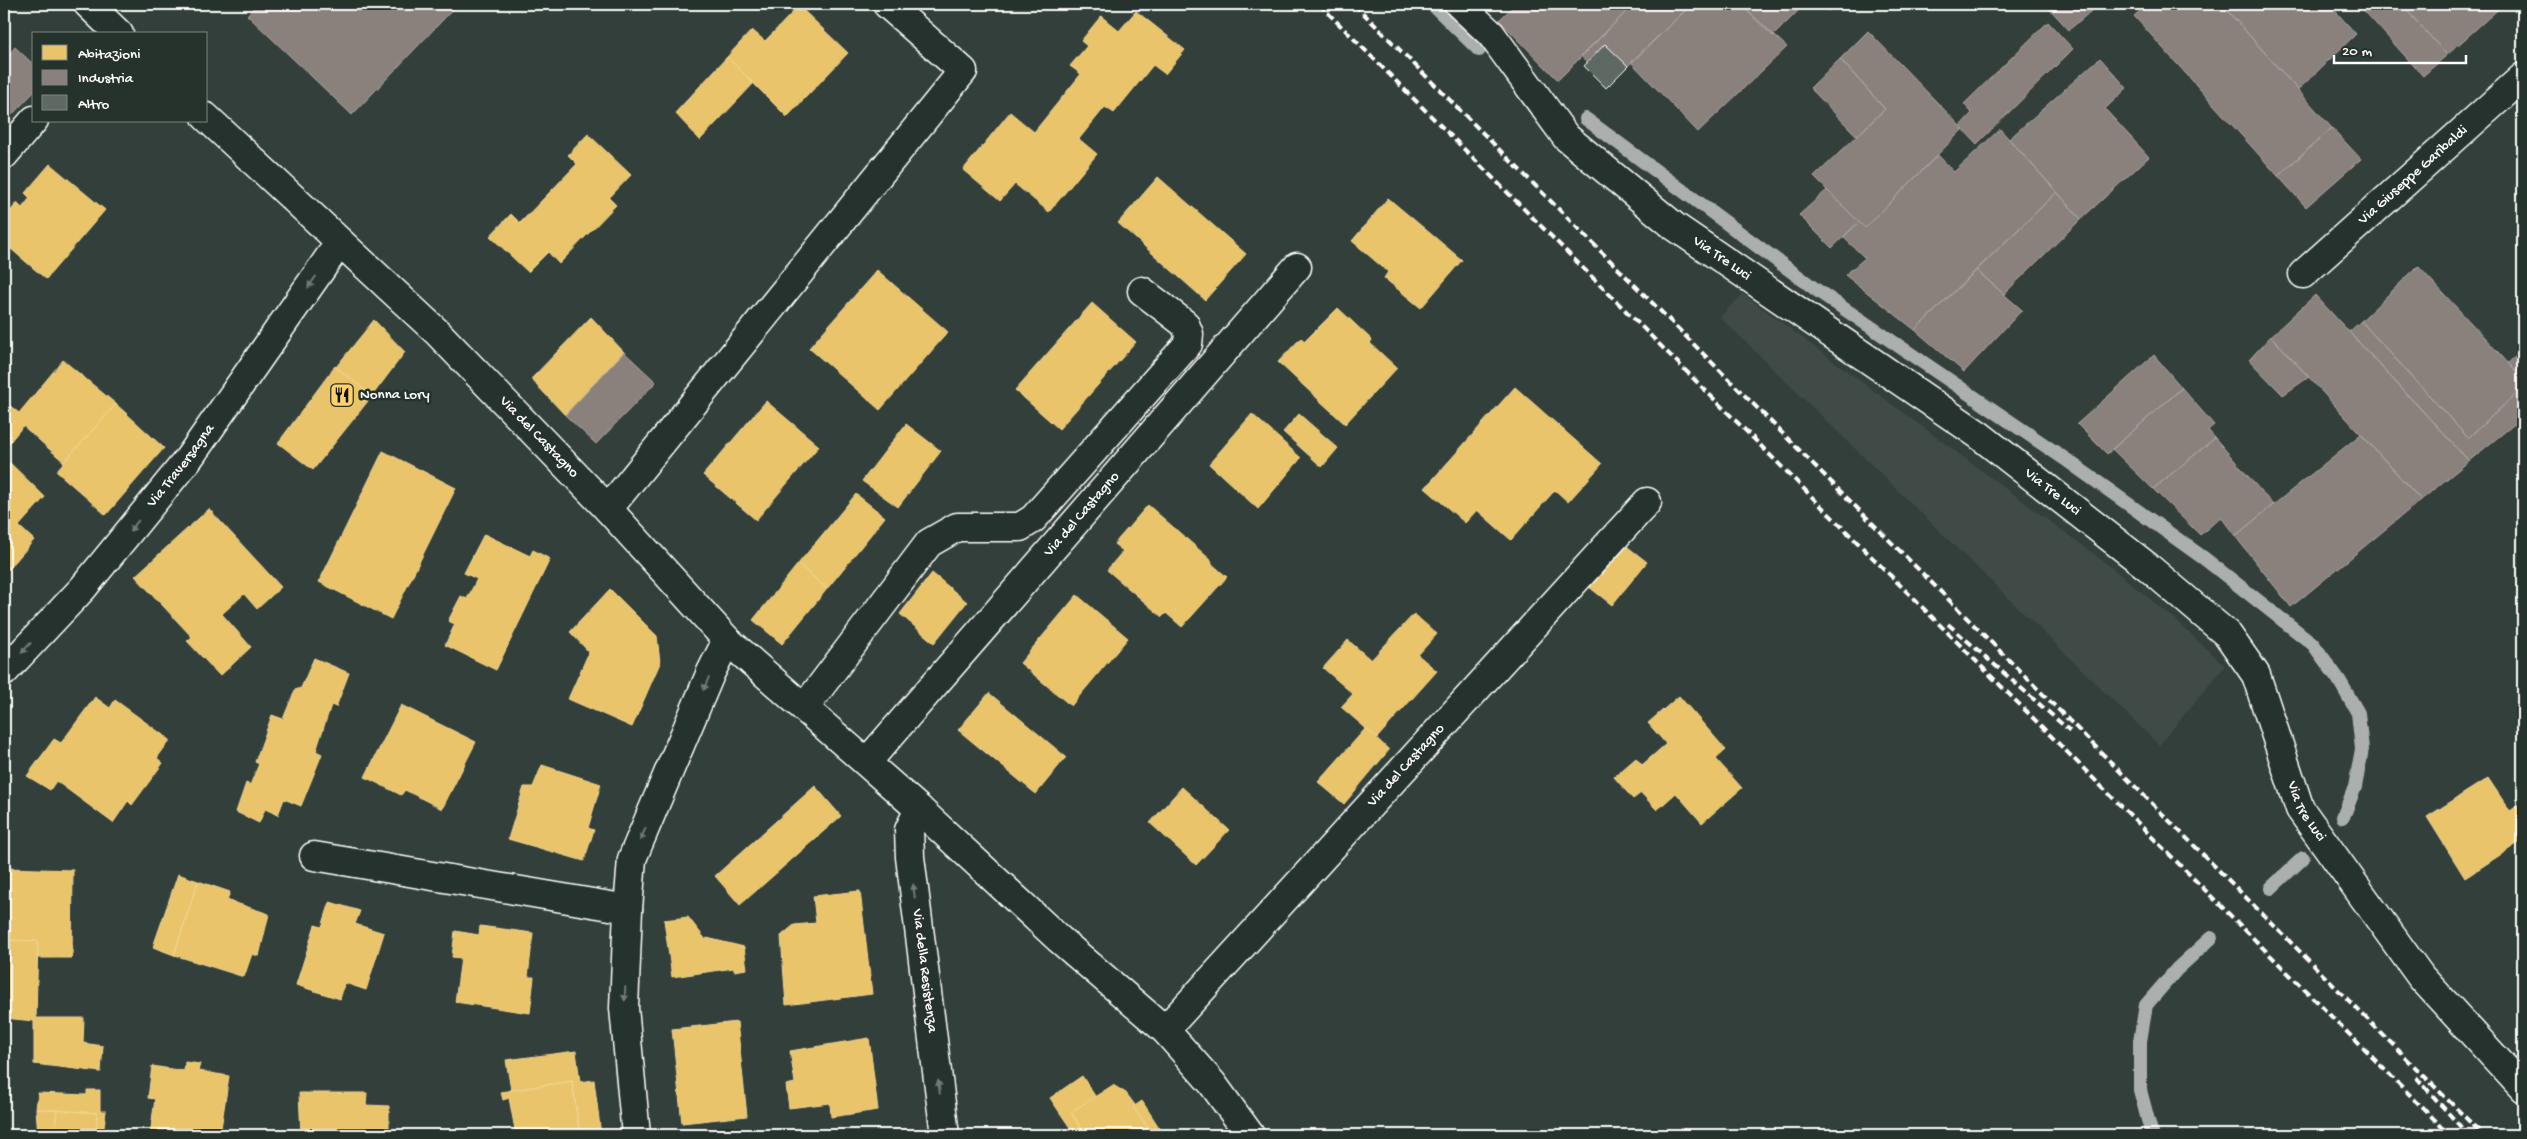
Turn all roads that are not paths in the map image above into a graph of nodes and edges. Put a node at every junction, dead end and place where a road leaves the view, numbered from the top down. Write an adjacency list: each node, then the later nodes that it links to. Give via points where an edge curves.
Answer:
1 (88, 4): 4 (street)
2 (887, 4): 14 (street, via 963,72)
3 (1460, 4): 23 (street, Via Tre Luci, via 1491,34 1566,137 1674,226 1979,435 2148,567 2228,635 2256,675 2300,809 2422,977)
4 (113, 32)
5 (2523, 76): 11 (street, Via Giuseppe Garibaldi)
6 (208, 119): 9 (street, Via del Castagno)
7 (32, 122): 8 (street)
8 (4, 155)
9 (340, 242): 14 (street, Via del Castagno, via 438,333); 16 (street, Via Traversagna, one-way to 16, via 189,458 83,588)
10 (1298, 267): 18 (street, Via del Castagno)
11 (2303, 274)
12 (1142, 291): 17 (street, via 1185,324 1188,344 1033,519 1020,527 957,527 929,543)
13 (1647, 502): 22 (street, Via del Castagno)
14 (608, 509): 15 (street, Via del Castagno)
15 (727, 640): 17 (street, Via del Castagno); 21 (street, one-way to 21, via 632,859)
16 (4, 672)
17 (805, 707): 18 (street, Via del Castagno)
18 (867, 762): 19 (street, Via del Castagno)
19 (919, 809): 22 (street, Via del Castagno, via 1059,939); 25 (street, Via della Resistenza, one-way to 19, via 910,857 909,830)
20 (314, 856): 21 (street)
21 (628, 909): 24 (street, one-way to 24, via 624,1008)
22 (1165, 1030): 26 (street, Via del Castagno, via 1212,1083)
23 (2523, 1088)
24 (636, 1135)
25 (945, 1135)
26 (1250, 1135)

